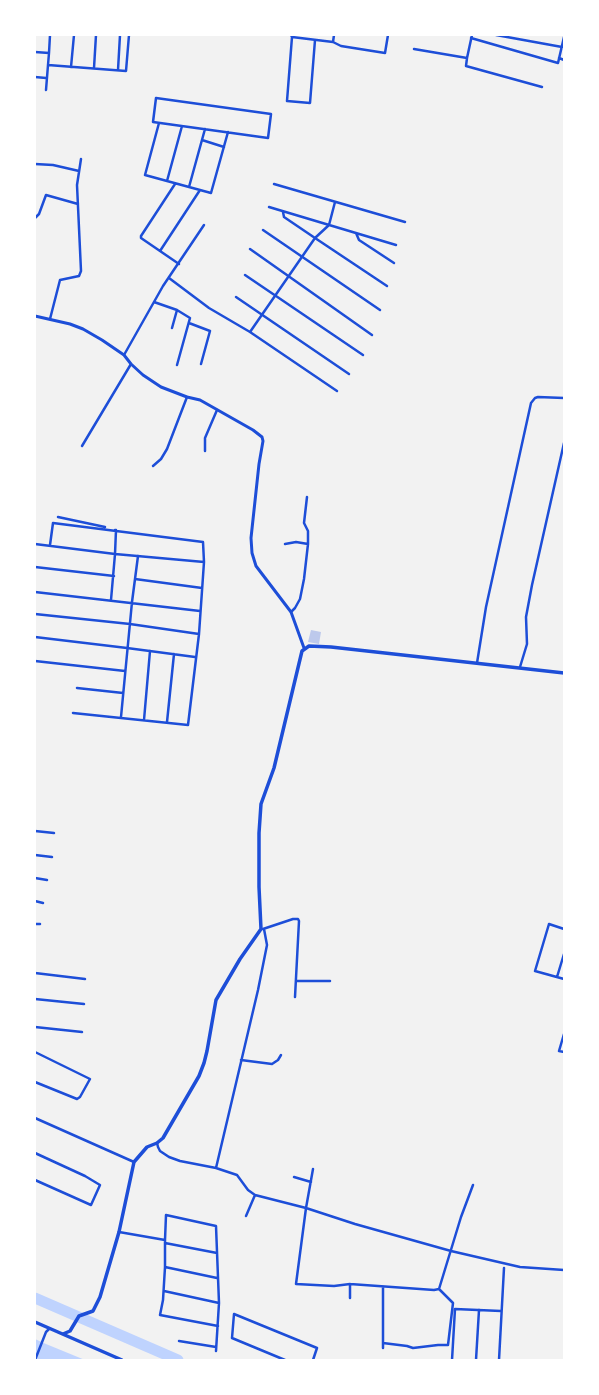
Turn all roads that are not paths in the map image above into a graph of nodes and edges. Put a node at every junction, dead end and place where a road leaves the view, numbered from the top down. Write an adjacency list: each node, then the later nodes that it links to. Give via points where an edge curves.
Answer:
1 (50, 35): 17 (street)
2 (74, 35): 22 (street)
3 (96, 35): 23 (street)
4 (120, 35): 24 (street)
5 (129, 35): 24 (street, via 126,71)
6 (334, 35): 13 (street)
7 (388, 35): 13 (street, via 385,53 341,46)
8 (496, 35): 14 (street)
9 (292, 36): 12 (street); 12 (street, via 287,101 310,103)
10 (472, 37): 18 (street); 19 (street, via 558,63)
11 (564, 37): 14 (street)
12 (315, 40): 13 (street)
13 (333, 42)
14 (562, 47): 19 (street)
15 (414, 49): 18 (street)
16 (35, 52): 17 (street)
17 (49, 53): 21 (street)
18 (467, 58): 27 (street, via 466,66)
19 (560, 58): 20 (street)
20 (564, 60)
21 (48, 65): 22 (street); 26 (street)
22 (71, 67): 23 (street)
23 (94, 69): 24 (street)
24 (118, 70)
25 (35, 77): 26 (street)
26 (47, 78): 28 (street)
27 (542, 88)
28 (46, 90)
29 (159, 123): 30 (street); 32 (street, via 153,122 156,98 271,114 268,138); 38 (street, via 144,175)
30 (182, 126): 31 (street); 38 (street)
31 (205, 129): 32 (street); 33 (street)
32 (228, 132): 34 (street)
33 (202, 140): 34 (street); 41 (street)
34 (224, 147): 42 (street, via 211,193)
35 (81, 159): 37 (street)
36 (35, 164): 37 (street)
37 (79, 171): 44 (street)
38 (167, 181): 39 (street)
39 (175, 184): 41 (street); 56 (street, via 141,236)
40 (274, 184): 43 (street)
41 (189, 187): 42 (street)
42 (200, 190): 56 (street)
43 (335, 202): 48 (street); 50 (street)
44 (78, 204): 47 (street, via 46,195); 71 (street, via 81,274 60,280)
45 (269, 207): 46 (street)
46 (283, 212): 50 (street); 53 (street, via 284,217)
47 (35, 218)
48 (405, 222)
49 (204, 225): 59 (street)
50 (329, 225): 52 (street); 53 (street)
51 (263, 230): 57 (street)
52 (356, 233): 54 (street); 58 (street, via 359,240)
53 (315, 238): 57 (street); 63 (street)
54 (396, 245)
55 (250, 249): 61 (street)
56 (160, 251): 59 (street)
57 (302, 257): 61 (street); 68 (street)
58 (394, 263)
59 (179, 264): 62 (street)
60 (245, 275): 64 (street)
61 (288, 276): 64 (street); 75 (street)
62 (169, 278): 66 (street); 74 (street, via 208,308)
63 (387, 286)
64 (275, 296): 69 (street); 77 (street)
65 (236, 297): 69 (street)
66 (154, 302): 67 (street); 76 (street)
67 (177, 310): 72 (street, via 190,318); 73 (street)
68 (380, 310)
69 (262, 314): 74 (street); 81 (street)
70 (35, 316): 71 (street)
71 (50, 319): 76 (street, via 83,329)
72 (189, 323): 79 (street, via 210,331); 80 (street)
73 (172, 328)
74 (250, 332): 82 (street)
75 (372, 335)
76 (124, 355): 78 (street)
77 (363, 355)
78 (131, 364): 83 (street, via 161,387); 87 (street)
79 (201, 364)
80 (177, 365)
81 (349, 374)
82 (337, 391)
83 (187, 397): 85 (street, via 200,400); 89 (street, via 167,449)
84 (564, 398): 119 (street, via 538,397 534,398 531,404 486,607)
85 (217, 410): 88 (street, via 205,438); 108 (street, via 253,430 262,438 251,538 252,553 256,566)
86 (564, 442): 120 (street, via 532,585 526,617 527,644)
87 (82, 446)
88 (205, 451)
89 (153, 466)
90 (306, 497): 95 (street, via 304,523 308,531)
91 (58, 517): 92 (street)
92 (116, 530): 96 (street, via 53,523); 97 (street); 99 (street, via 204,542)
93 (35, 544): 96 (street)
94 (285, 544): 95 (street)
95 (308, 544): 108 (street, via 300,600)
96 (50, 545): 97 (street)
97 (115, 554): 98 (street); 101 (street)
98 (138, 556): 99 (street); 102 (street)
99 (204, 562): 103 (street)
100 (35, 567): 101 (street)
101 (114, 576): 105 (street)
102 (135, 579): 103 (street); 106 (street)
103 (202, 588): 107 (street)
104 (35, 592): 105 (street)
105 (111, 600): 106 (street)
106 (132, 602): 107 (street); 110 (street)
107 (200, 611): 111 (street)
108 (291, 612): 114 (street)
109 (35, 614): 110 (street)
110 (130, 624): 111 (street); 113 (street)
111 (198, 634): 117 (street)
112 (35, 637): 113 (street)
113 (127, 648): 115 (street); 121 (street)
114 (304, 648): 119 (main road, via 313,646 374,651); 139 (main road, via 300,655 274,768 261,804 259,879)
115 (150, 651): 116 (street); 127 (street)
116 (174, 654): 117 (street); 128 (street)
117 (195, 657): 128 (street, via 188,725)
118 (35, 661): 121 (street)
119 (477, 663): 120 (main road)
120 (520, 667): 122 (main road)
121 (125, 671): 124 (street)
122 (564, 673)
123 (77, 688): 124 (street)
124 (123, 693): 126 (street)
125 (73, 713): 126 (street)
126 (120, 717): 127 (street)
127 (144, 720): 128 (street)
128 (167, 722)
129 (35, 832): 130 (street)
130 (54, 833)
131 (35, 855): 132 (street)
132 (52, 857)
133 (35, 878): 134 (street)
134 (47, 880)
135 (35, 901): 136 (street)
136 (43, 903)
137 (35, 924): 138 (street)
138 (40, 924)
139 (262, 928): 146 (street, via 298,919); 157 (street, via 267,945); 160 (main road, via 218,995 199,1076 163,1138)
140 (564, 929): 143 (street, via 549,924 535,971)
141 (564, 954): 143 (street)
142 (35, 973): 144 (street)
143 (557, 977): 145 (street)
144 (86, 979)
145 (564, 979)
146 (296, 981): 147 (street); 148 (street)
147 (330, 981)
148 (295, 998)
149 (35, 999): 150 (street)
150 (84, 1004)
151 (35, 1027): 152 (street)
152 (82, 1032)
153 (564, 1034): 155 (street, via 559,1051)
154 (35, 1052): 158 (street, via 90,1079 77,1100)
155 (564, 1052)
156 (281, 1055): 157 (street, via 272,1064)
157 (241, 1060): 163 (street)
158 (35, 1082)
159 (35, 1118): 162 (street)
160 (155, 1144): 162 (main road, via 147,1147); 163 (street, via 169,1157)
161 (35, 1153): 166 (street, via 100,1185 91,1205)
162 (134, 1162): 172 (main road)
163 (216, 1168): 169 (street, via 239,1176 245,1187)
164 (314, 1169): 167 (street)
165 (294, 1177): 167 (street)
166 (35, 1180)
167 (311, 1182): 170 (street)
168 (473, 1185): 174 (street)
169 (255, 1195): 170 (street); 171 (street)
170 (306, 1208): 174 (street); 180 (street, via 296,1284)
171 (246, 1216)
172 (119, 1232): 173 (street); 191 (main road, via 100,1297 93,1310 79,1316 70,1331)
173 (165, 1241): 175 (street); 175 (street, via 166,1216 216,1226); 176 (street)
174 (451, 1251): 178 (street, via 520,1267); 182 (street)
175 (217, 1253): 179 (street)
176 (165, 1267): 179 (street); 183 (street)
177 (504, 1268): 187 (street)
178 (564, 1270)
179 (217, 1278): 185 (street)
180 (350, 1284): 181 (street); 184 (street)
181 (383, 1287): 182 (street); 193 (street)
182 (438, 1289): 193 (street, via 453,1303 448,1345 413,1348)
183 (164, 1291): 185 (street); 189 (street, via 160,1315)
184 (350, 1298)
185 (219, 1303): 189 (street)
186 (479, 1310): 187 (street); 201 (street, via 455,1309); 202 (street)
187 (501, 1311): 203 (street)
188 (35, 1322): 190 (main road)
189 (218, 1326): 194 (street)
190 (49, 1329): 191 (main road); 197 (street)
191 (63, 1334): 198 (main road)
192 (180, 1341): 194 (street)
193 (383, 1343): 195 (street)
194 (216, 1347): 196 (street)
195 (383, 1348)
196 (216, 1351)
197 (35, 1360)
198 (122, 1360)
199 (285, 1360): 200 (street, via 232,1338 234,1314 317,1348)
200 (313, 1360)
201 (452, 1360)
202 (476, 1360)
203 (499, 1360)

